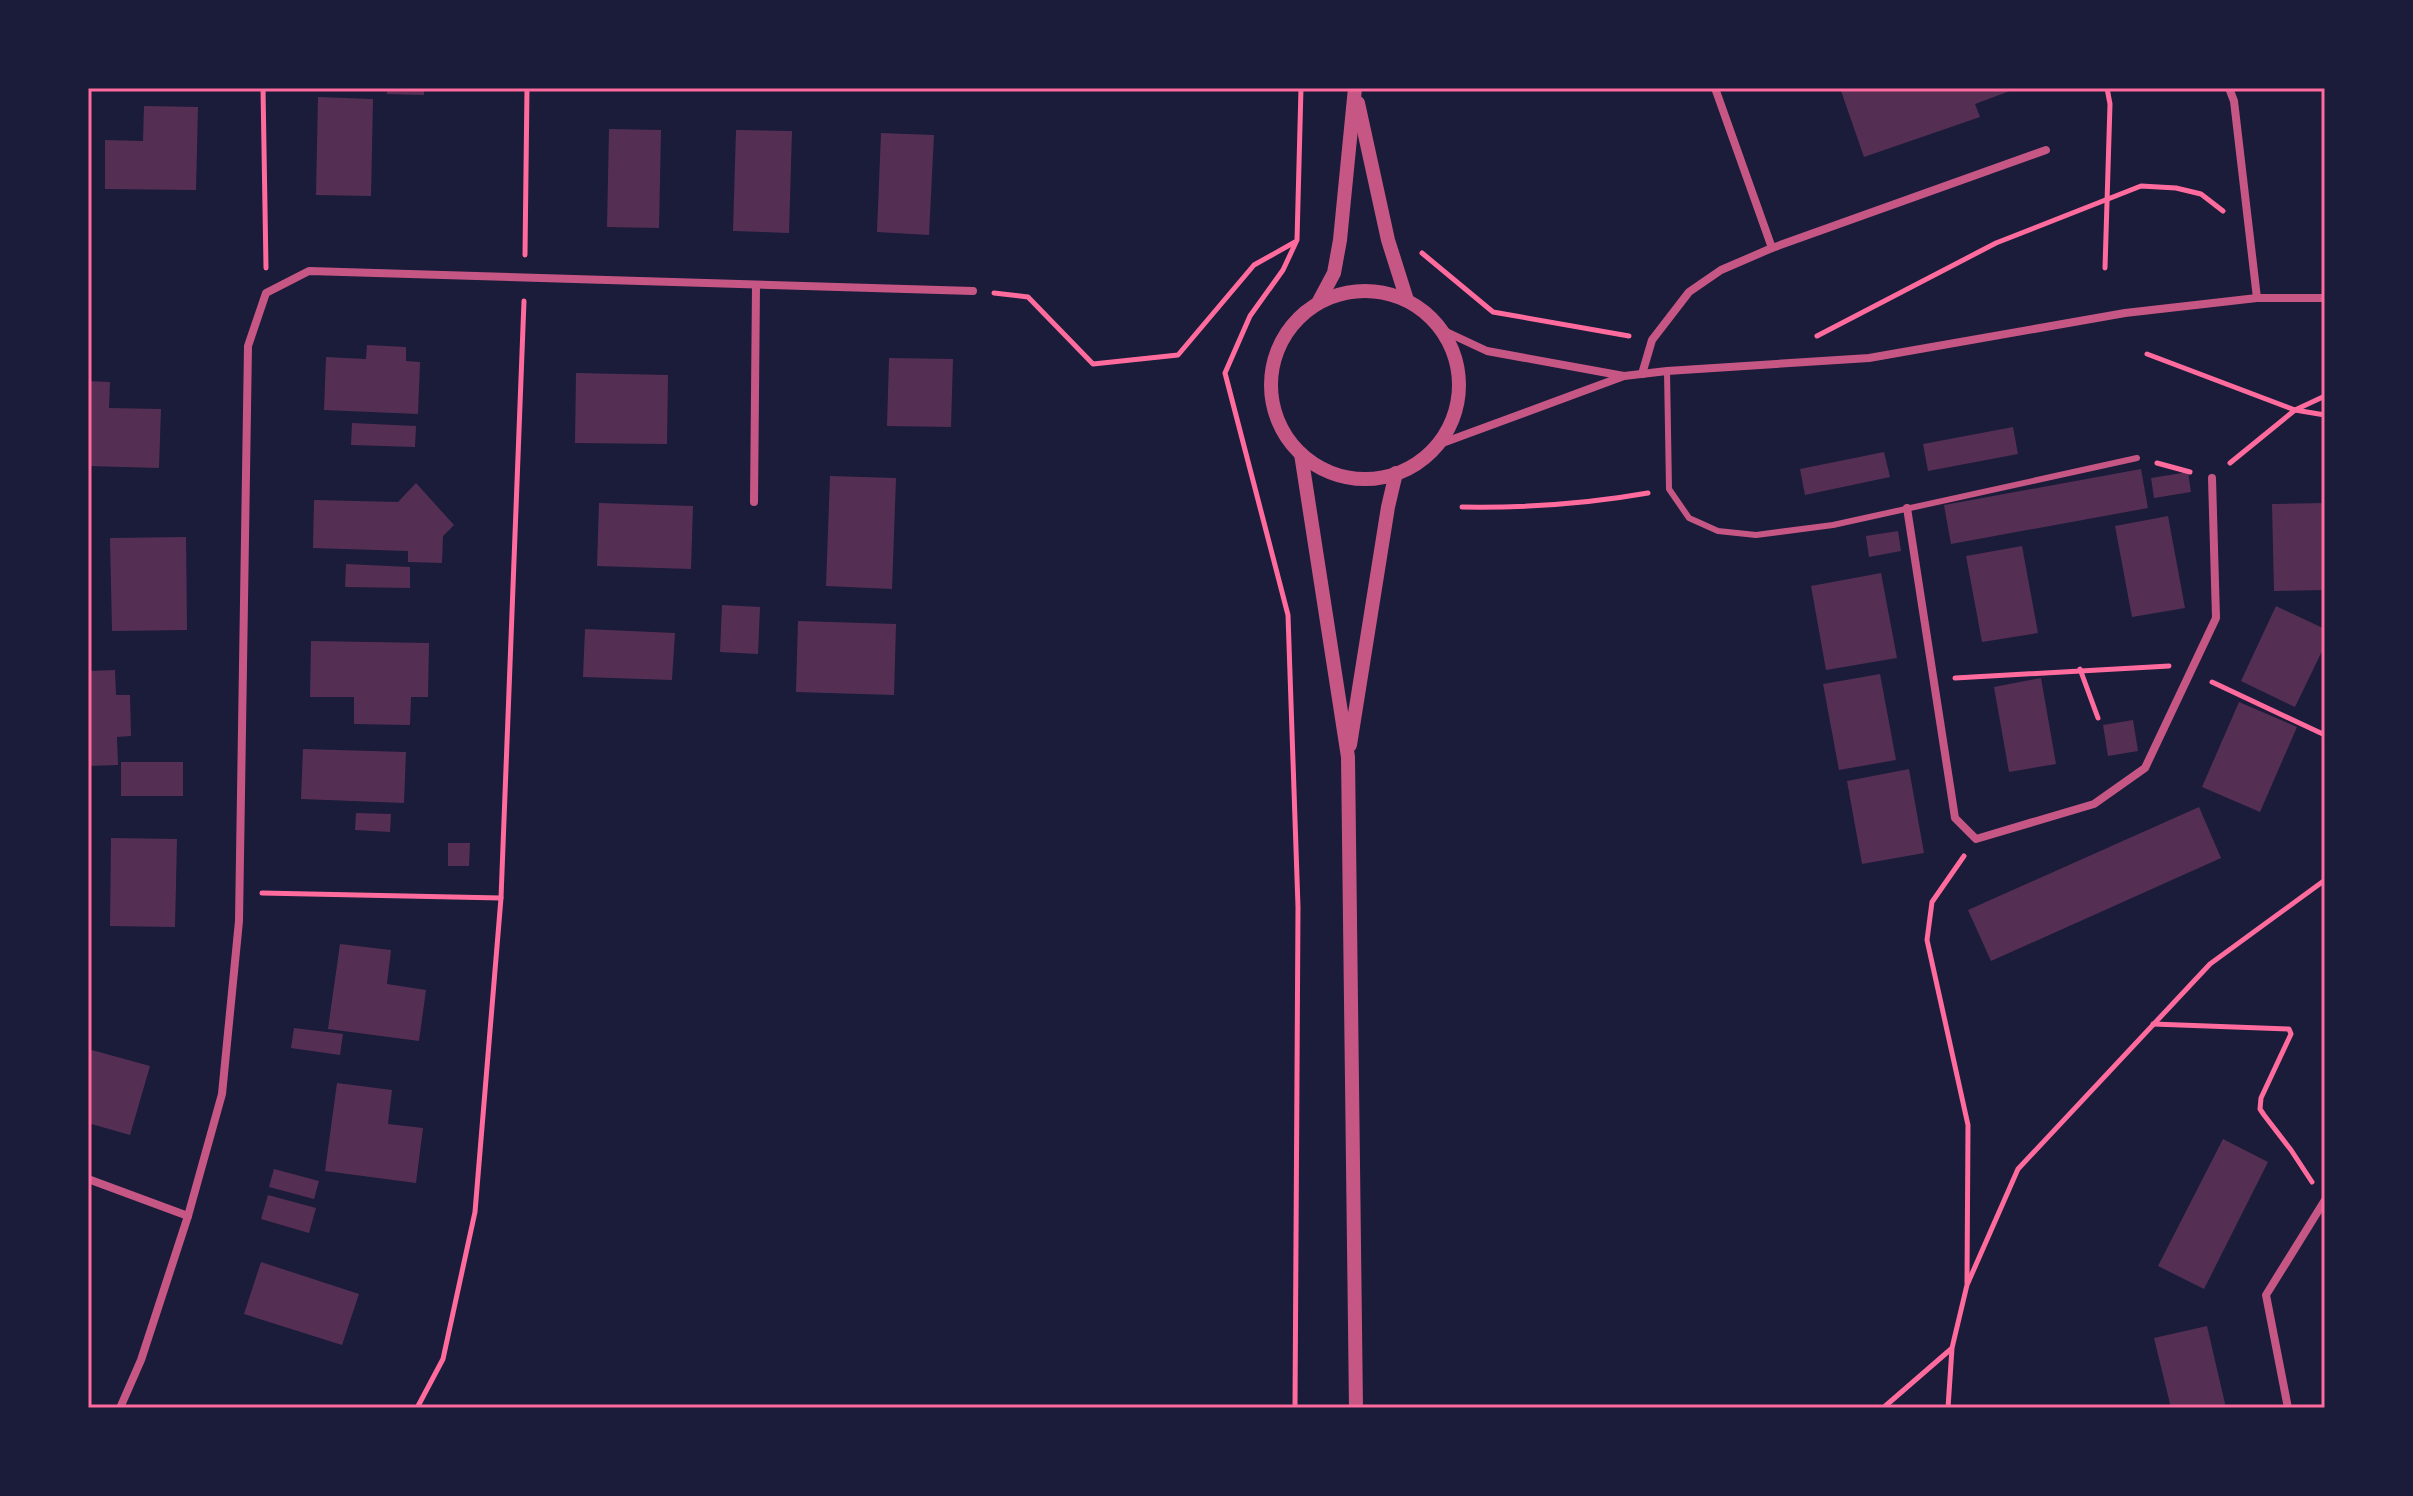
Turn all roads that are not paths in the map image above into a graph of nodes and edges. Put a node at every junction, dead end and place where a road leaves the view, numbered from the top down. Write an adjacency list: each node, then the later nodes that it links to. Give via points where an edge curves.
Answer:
1 (1715, 88): 5 (street)
2 (2229, 88): 8 (street)
3 (1355, 90): 10 (street, via 1388,240); 11 (street, via 1336,262)
4 (2046, 150): 5 (street)
5 (1772, 248): 14 (street, via 1721,270 1689,292 1652,340)
6 (756, 285): 7 (street); 21 (street); 26 (street, via 309,271 266,293 248,346 239,921 222,1094)
7 (973, 291)
8 (2257, 298): 9 (street); 13 (street, via 2125,313 1869,358)
9 (2325, 298)
10 (1407, 300): 11 (street, via 1362,290); 12 (street)
11 (1318, 303): 17 (street, via 1284,337 1270,386 1274,411)
12 (1442, 330): 15 (street, via 1487,351); 16 (street, via 1453,351 1458,399)
13 (1667, 371): 14 (street); 22 (lane, via 1669,489 1689,518 1718,531 1756,535)
14 (1642, 374): 15 (street)
15 (1624, 376): 16 (street)
16 (1437, 445): 19 (street)
17 (1301, 454): 19 (street, via 1345,477 1371,479); 23 (street)
18 (2137, 458): 22 (lane)
19 (1396, 473): 23 (street)
20 (2212, 478): 22 (street, via 2216,618 2145,768 2094,804 1976,839 1955,818)
21 (754, 502)
22 (1907, 508)
23 (1348, 757): 28 (street)
24 (88, 1179): 26 (street)
25 (2324, 1200): 29 (street, via 2266,1295)
26 (188, 1216): 27 (street)
27 (120, 1408)
28 (1356, 1408)
29 (2288, 1408)

